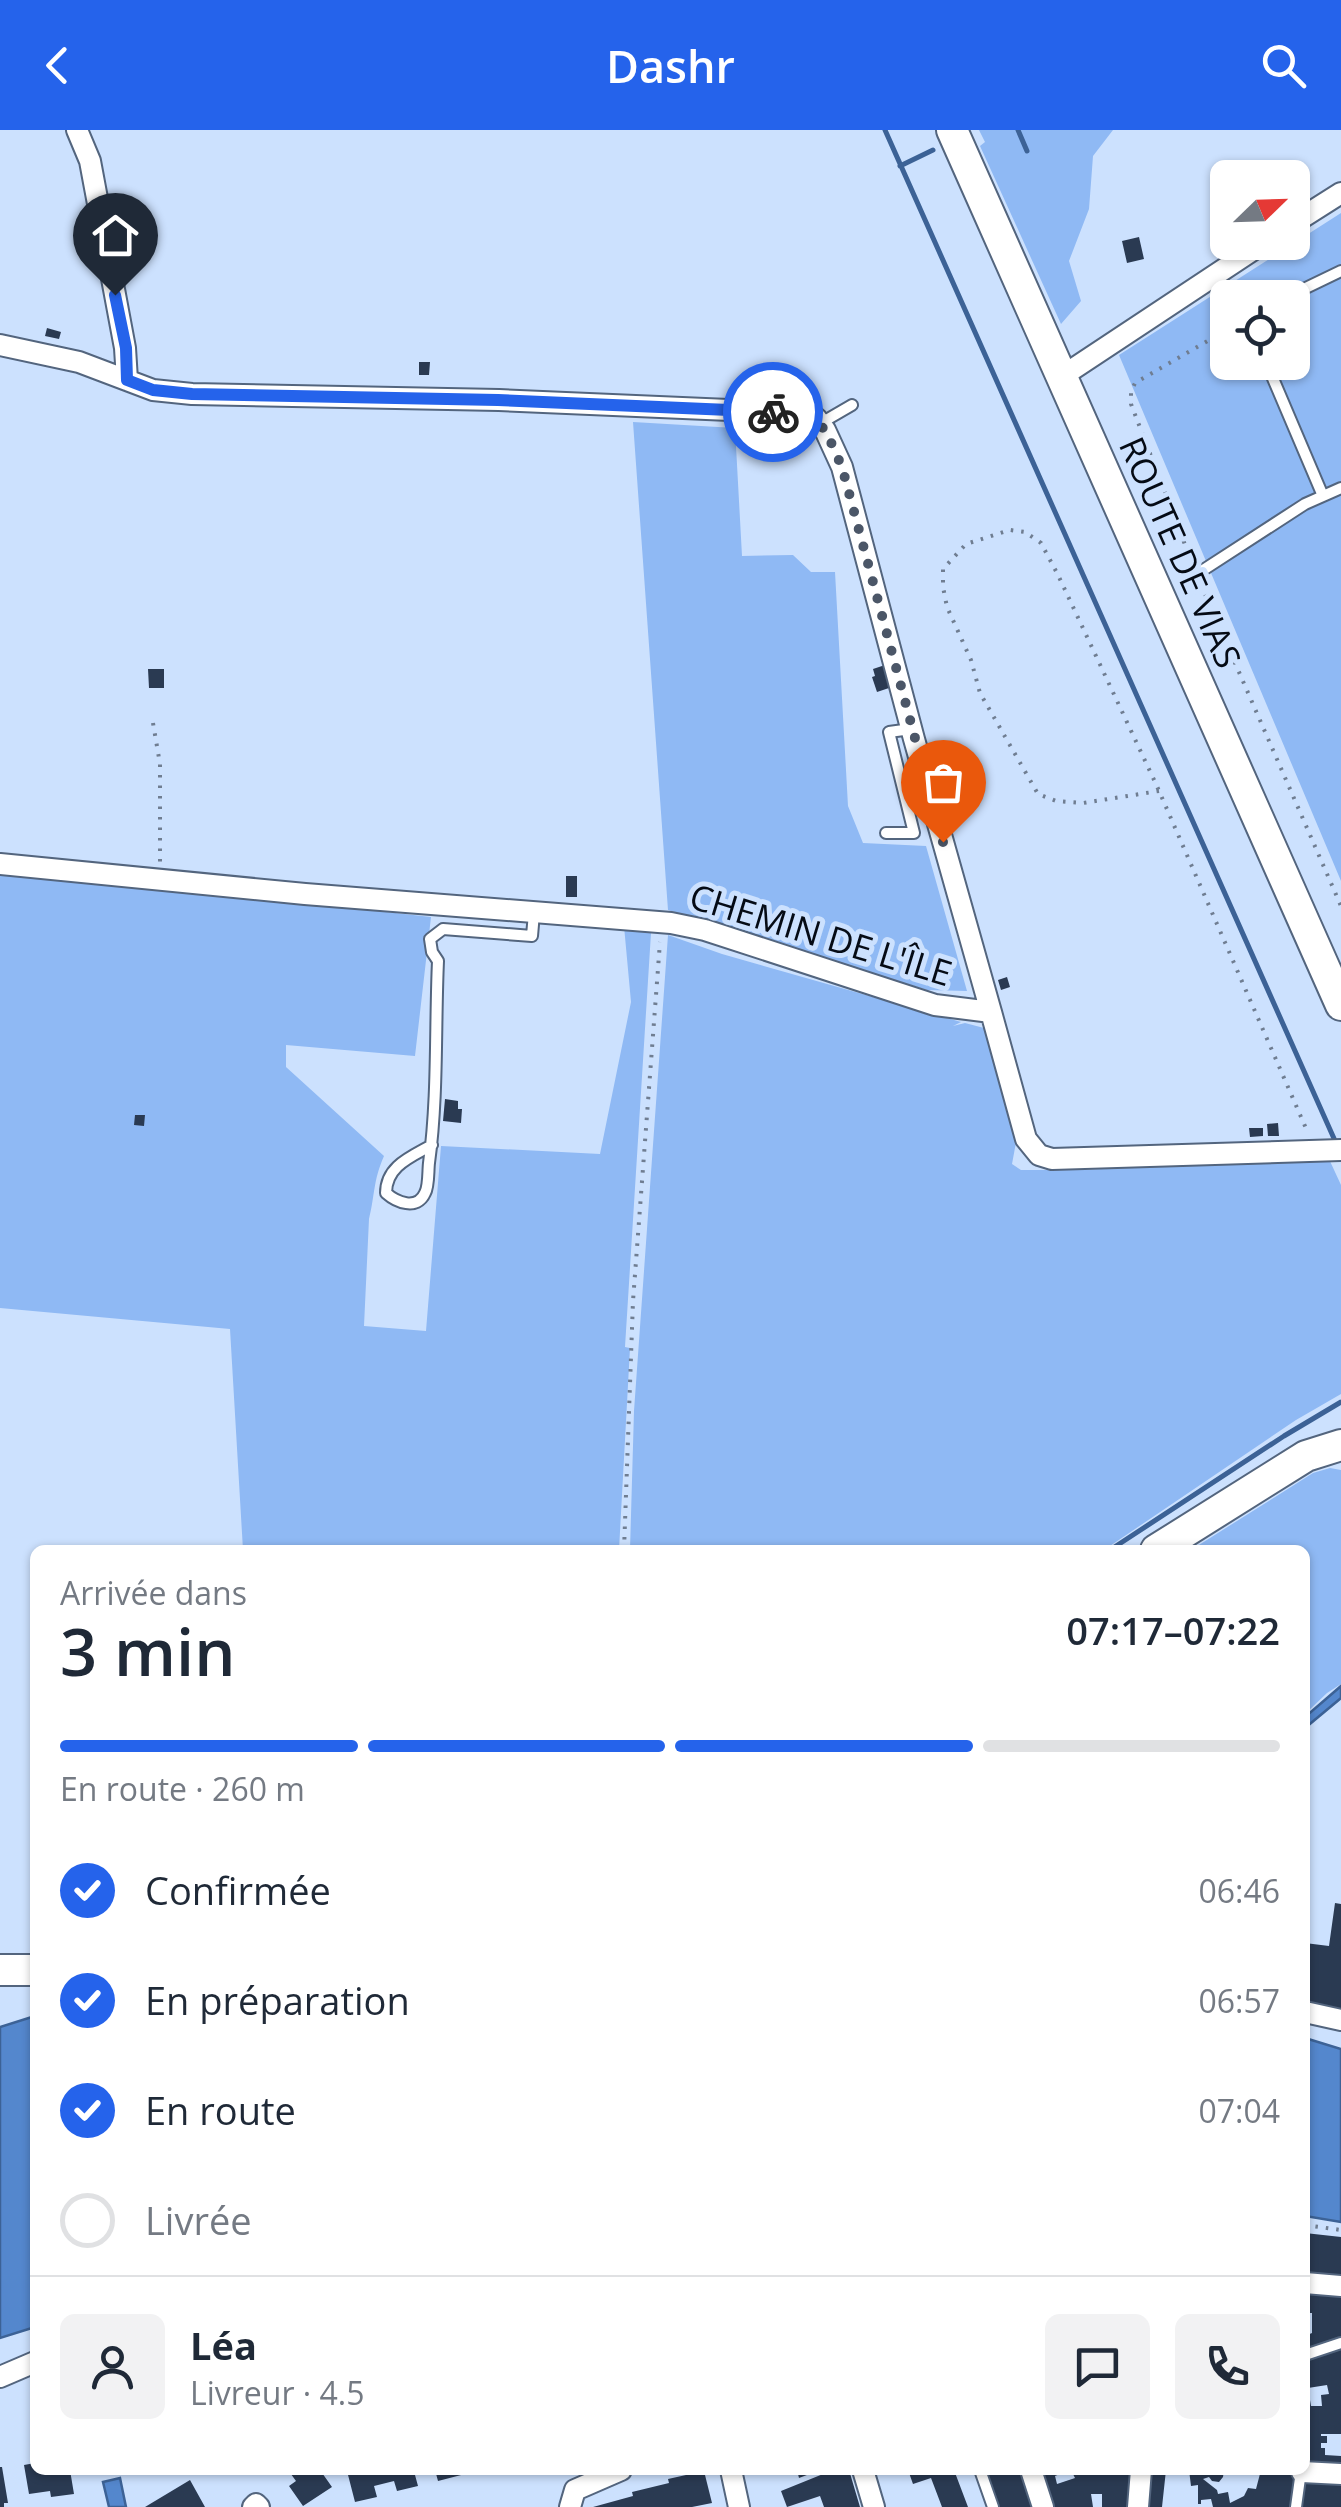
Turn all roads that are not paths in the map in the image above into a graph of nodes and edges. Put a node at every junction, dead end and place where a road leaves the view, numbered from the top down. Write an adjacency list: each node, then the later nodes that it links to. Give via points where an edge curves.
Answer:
1 (76, 130): 10 (street, via 90,162)
2 (953, 131): 9 (main road, ROUTE DE VIAS)
3 (1341, 192): 4 (street)
4 (1310, 212)
5 (1238, 260): 9 (street)
6 (1341, 271): 7 (lane)
7 (1310, 286)
8 (0, 344): 10 (street)
9 (1062, 376): 21 (main road, ROUTE DE VIAS)
10 (127, 380): 13 (street, via 192,394 799,413)
11 (1274, 380): 15 (lane)
12 (852, 405): 13 (lane)
13 (820, 424): 17 (street, via 842,467)
14 (1341, 488): 15 (lane)
15 (1324, 496): 16 (lane)
16 (1197, 574)
17 (911, 729): 18 (lane, via 889,732 914,833); 22 (street)
18 (886, 832)
19 (0, 864): 20 (street, CHEMIN DE L'ÎLE)
20 (534, 912): 22 (street, CHEMIN DE L'ÎLE, via 705,930 935,1005); 23 (lane, via 532,936 443,929 430,939 438,961)
21 (1341, 1005)
22 (990, 1012): 24 (street, CHEMIN DE L'ÎLE, via 1026,1139 1039,1155)
23 (432, 1145): 23 (lane, via 426,1193 418,1202 396,1202 386,1193 386,1179)
24 (1328, 1150)
25 (1338, 1448): 26 (main road, via 1306,1456)
26 (1164, 1545)
27 (0, 1970): 28 (main road)
28 (30, 1970)
29 (1310, 2013): 30 (street)
30 (1341, 2020)
31 (1310, 2283): 32 (street)
32 (1341, 2286)
33 (1341, 2343): 34 (lane)
34 (1310, 2353)
35 (30, 2364): 36 (street)
36 (0, 2376)
37 (1310, 2472): 38 (street)
38 (1341, 2474)
39 (610, 2475): 46 (street, via 576,2490)
40 (731, 2475): 47 (street)
41 (864, 2475): 48 (street)
42 (982, 2475): 49 (lane)
43 (1033, 2475): 50 (street)
44 (1141, 2475): 51 (street)
45 (1300, 2475): 52 (lane)
46 (570, 2507)
47 (739, 2507)
48 (874, 2507)
49 (993, 2507)
50 (1044, 2507)
51 (1138, 2507)
52 (1296, 2507)

